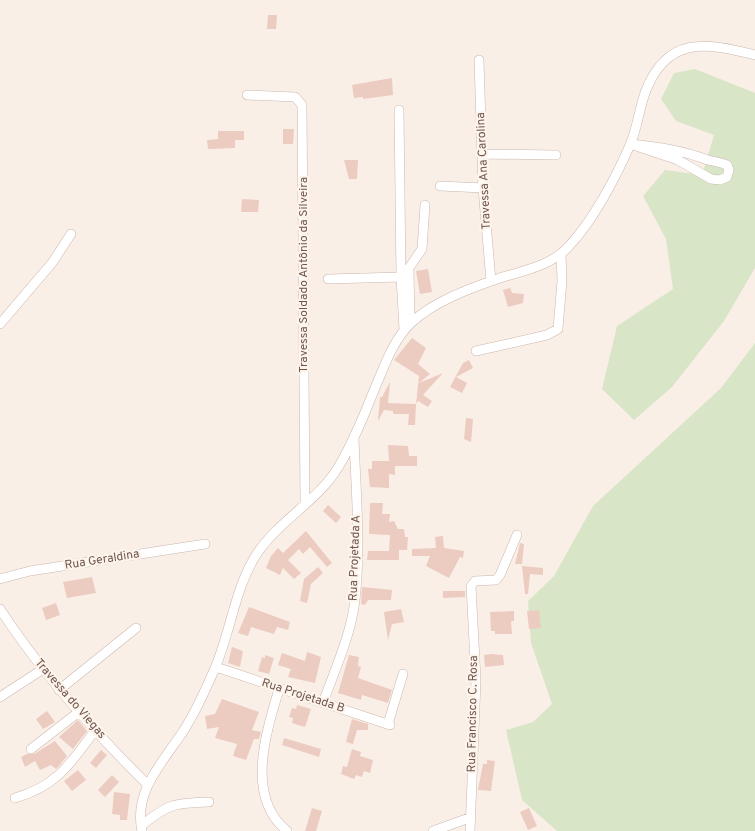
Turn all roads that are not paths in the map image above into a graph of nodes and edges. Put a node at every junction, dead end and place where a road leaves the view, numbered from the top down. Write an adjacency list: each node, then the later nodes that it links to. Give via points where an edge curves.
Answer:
1 (755, 55): 5 (street, via 713,45 686,47 672,53 657,68 645,93)
2 (479, 60): 6 (street, Travessa Ana Carolina)
3 (247, 95): 20 (street, Travessa Soldado Antônio da Silveira, via 295,97 302,105)
4 (399, 110): 13 (street)
5 (630, 144): 5 (street, via 678,160 711,179 727,177 727,165 720,162 680,150); 12 (street, via 585,226)
6 (482, 154): 7 (street); 9 (street, Travessa Ana Carolina)
7 (556, 155)
8 (440, 186): 9 (street)
9 (483, 188): 15 (street, Travessa Ana Carolina)
10 (425, 205): 17 (street, via 422,248 409,268)
11 (71, 234): 16 (street, via 52,263)
12 (561, 254): 15 (street); 18 (street, via 558,329 547,335)
13 (401, 277): 14 (street); 17 (street)
14 (328, 279)
15 (491, 281): 17 (street, via 422,313)
16 (0, 324)
17 (407, 327): 19 (street, via 391,350)
18 (476, 351)
19 (354, 439): 20 (street, via 337,469); 32 (street, Rua Projetada A, via 357,550 354,601 346,637)
20 (305, 504): 26 (street, via 275,530 256,554)
21 (518, 535): 39 (street, Rua Francisco C. Rosa, via 496,580 475,581 471,586 476,680)
22 (204, 544): 23 (street, Rua Geraldina, via 30,571)
23 (0, 579)
24 (0, 608): 27 (street, Travessa do Viegas)
25 (136, 628): 30 (street)
26 (216, 667): 29 (street, Rua Projetada B); 36 (street, via 193,715)
27 (43, 670): 30 (street, Travessa do Viegas); 31 (street)
28 (403, 674): 32 (street, Rua Projetada B, via 389,725)
29 (279, 689): 32 (street, Rua Projetada B); 41 (street, via 264,744 263,782 271,814)
30 (59, 690): 33 (street, Travessa do Viegas)
31 (0, 698)
32 (323, 702)
33 (80, 712): 34 (street, Travessa do Viegas); 35 (street)
34 (96, 729): 36 (street, Travessa do Viegas); 37 (street, via 67,769 54,781 33,793)
35 (31, 749)
36 (148, 785): 40 (street, via 140,813)
37 (15, 798)
38 (209, 802): 40 (street, via 177,803 162,809)
39 (469, 818): 42 (street); 43 (street, Rua Francisco C. Rosa)
40 (141, 829)
41 (287, 831)
42 (433, 831)
43 (470, 831)

